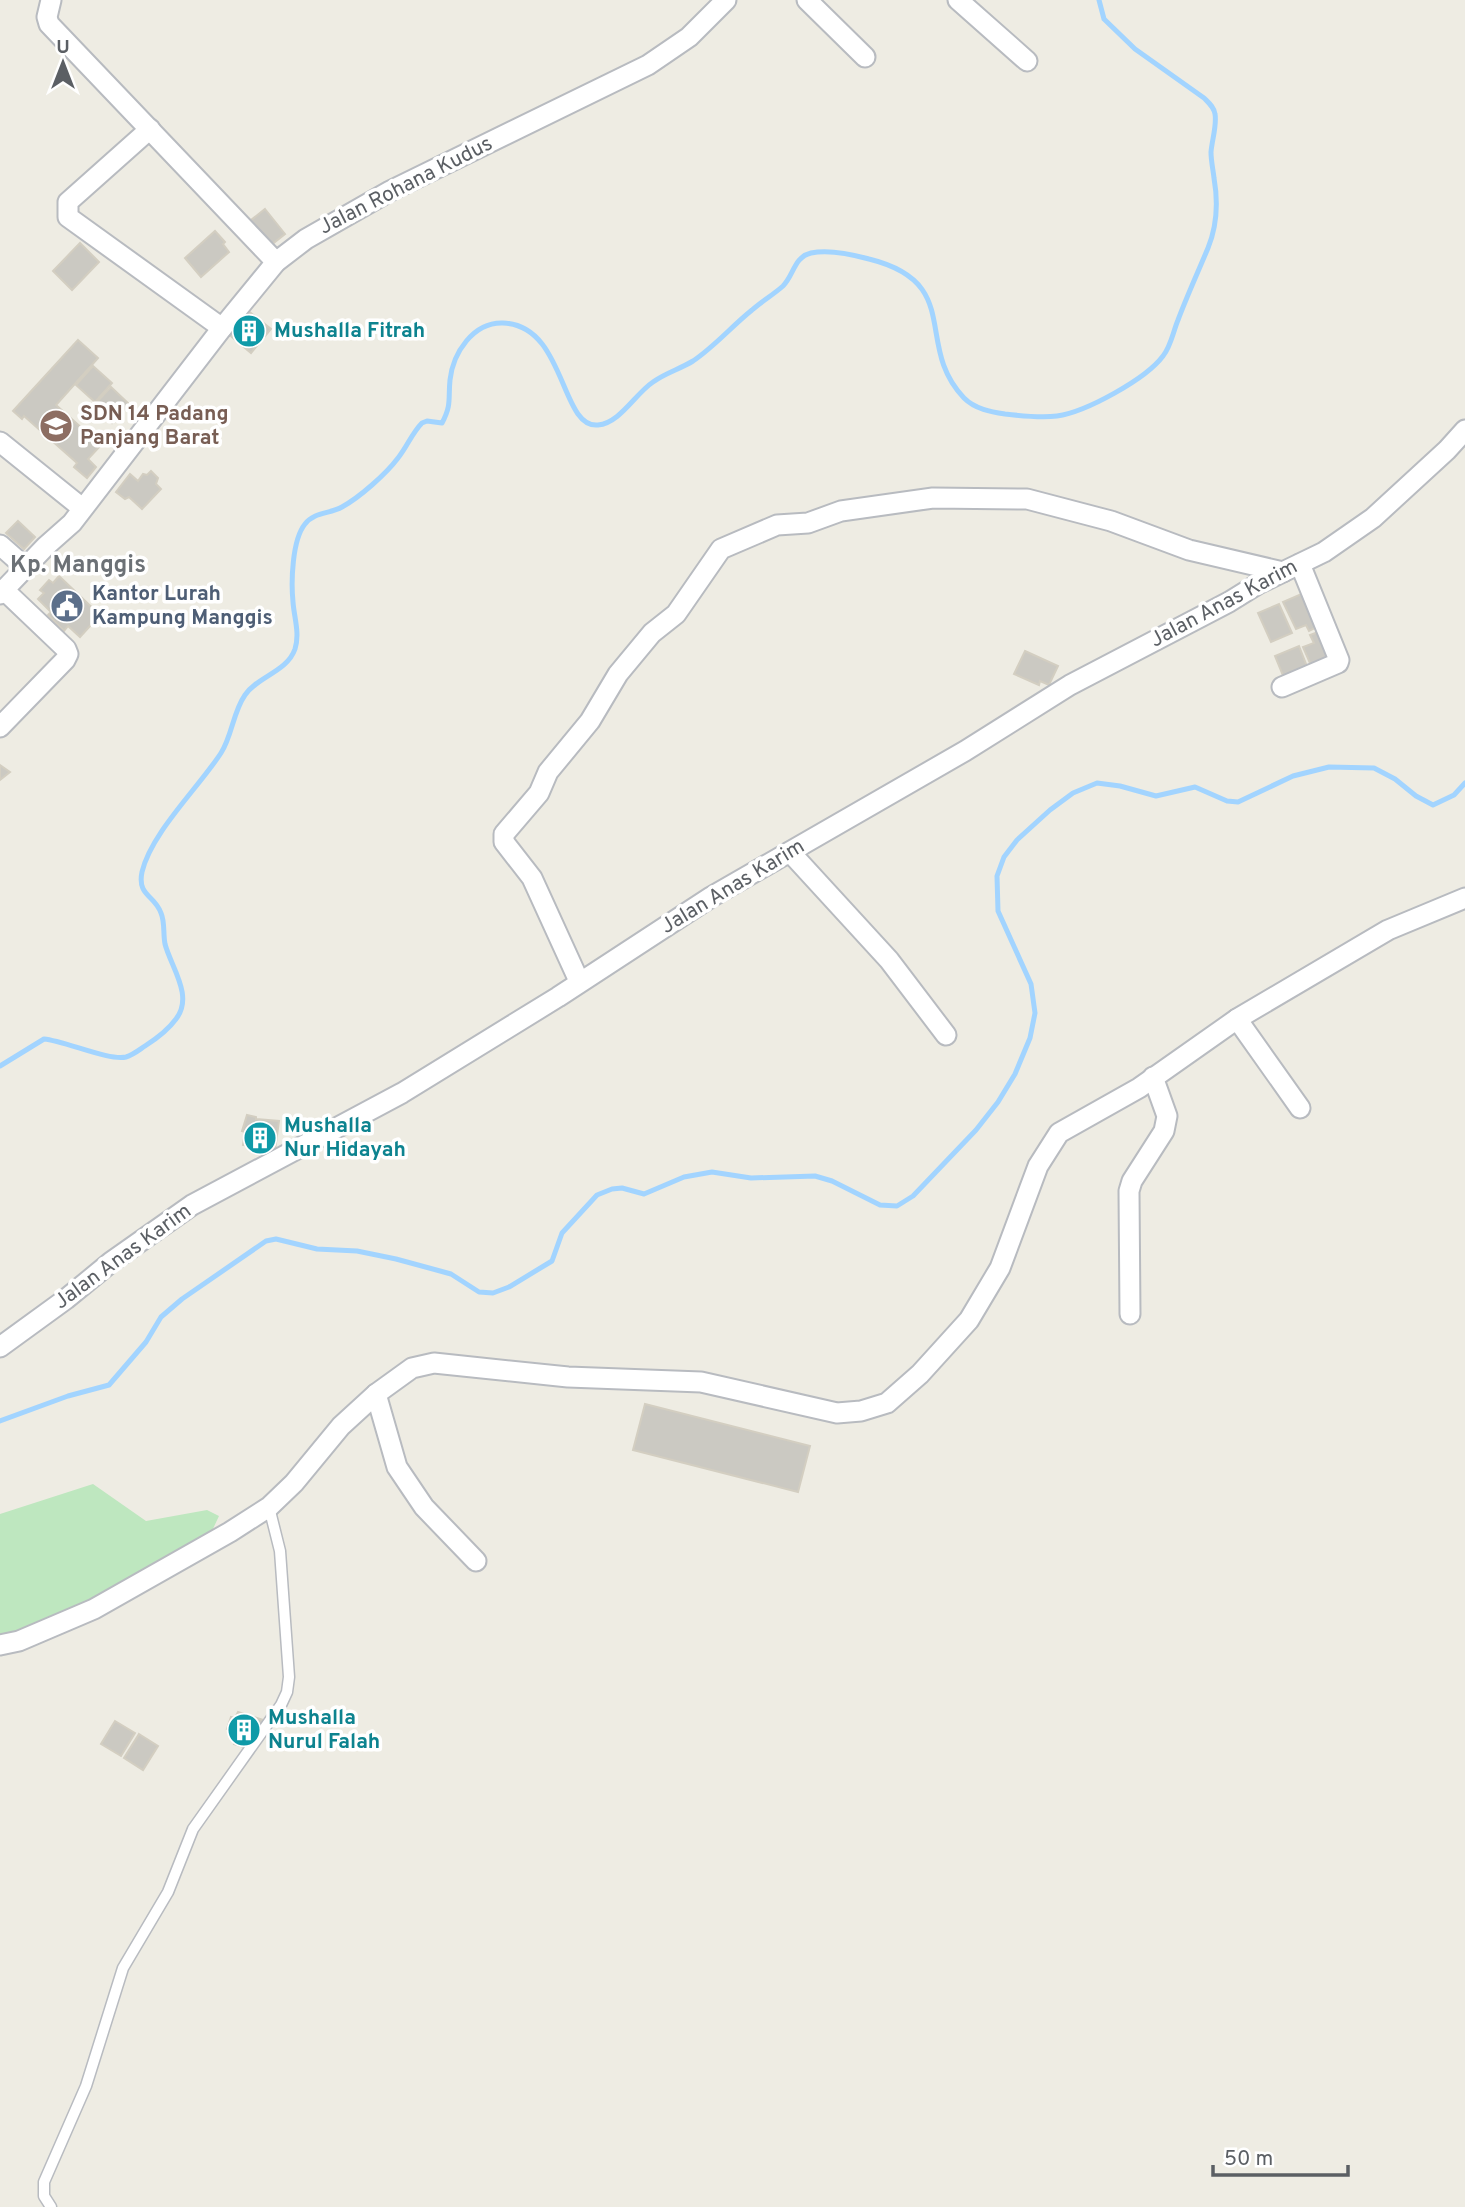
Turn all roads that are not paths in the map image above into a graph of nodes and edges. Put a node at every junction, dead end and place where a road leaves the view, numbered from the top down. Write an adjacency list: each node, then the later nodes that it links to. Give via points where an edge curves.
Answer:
1 (51, 0): 7 (street, via 49,24)
2 (726, 0): 8 (street, Jalan Rohana Kudus, via 689,37 648,65 390,191 306,239)
3 (807, 0): 5 (street)
4 (958, 0): 6 (street)
5 (865, 57)
6 (1027, 61)
7 (150, 129): 8 (street); 9 (street, via 68,202 68,217)
8 (276, 262): 9 (street, Jalan Rohana Kudus)
9 (222, 328): 12 (street, Jalan Rohana Kudus)
10 (1465, 430): 15 (street, Jalan Anas Karim, via 1373,518 1324,552)
11 (0, 442): 12 (street)
12 (82, 508): 14 (street, Jalan Rohana Kudus)
13 (0, 545): 14 (street)
14 (25, 567): 16 (street, Jalan Rohana Kudus)
15 (1291, 568): 17 (street, via 1339,660); 19 (street, Jalan Anas Karim, via 1070,685); 21 (street, via 1189,550 1111,522 1013,498 933,498 841,511 808,523 777,525 727,546 717,553 676,614 652,633 618,674 590,721 505,834 504,842 531,878)
16 (2, 592): 18 (street, via 68,654)
17 (1282, 687)
18 (0, 727)
19 (790, 852): 21 (street, Jalan Anas Karim); 23 (street, via 889,960)
20 (1465, 898): 22 (street, via 1388,930)
21 (579, 981): 27 (street, Jalan Anas Karim, via 402,1093 192,1205)
22 (1237, 1018): 24 (street); 25 (street)
23 (946, 1035)
24 (1153, 1077): 26 (street, via 1167,1122 1129,1191); 28 (street, via 1059,1133 1038,1166 1000,1268 974,1312 920,1374 887,1403 837,1413 701,1382 568,1377 434,1363 412,1368)
25 (1300, 1108)
26 (1130, 1314)
27 (0, 1347)
28 (376, 1394): 29 (street); 30 (street, via 397,1467 424,1507)
29 (269, 1507): 31 (street, via 94,1609); 32 (lane, via 280,1551 287,1692 193,1829 172,1884 123,1968 86,2086 44,2182 44,2196)
30 (476, 1561)
31 (0, 1645)
32 (51, 2207)

